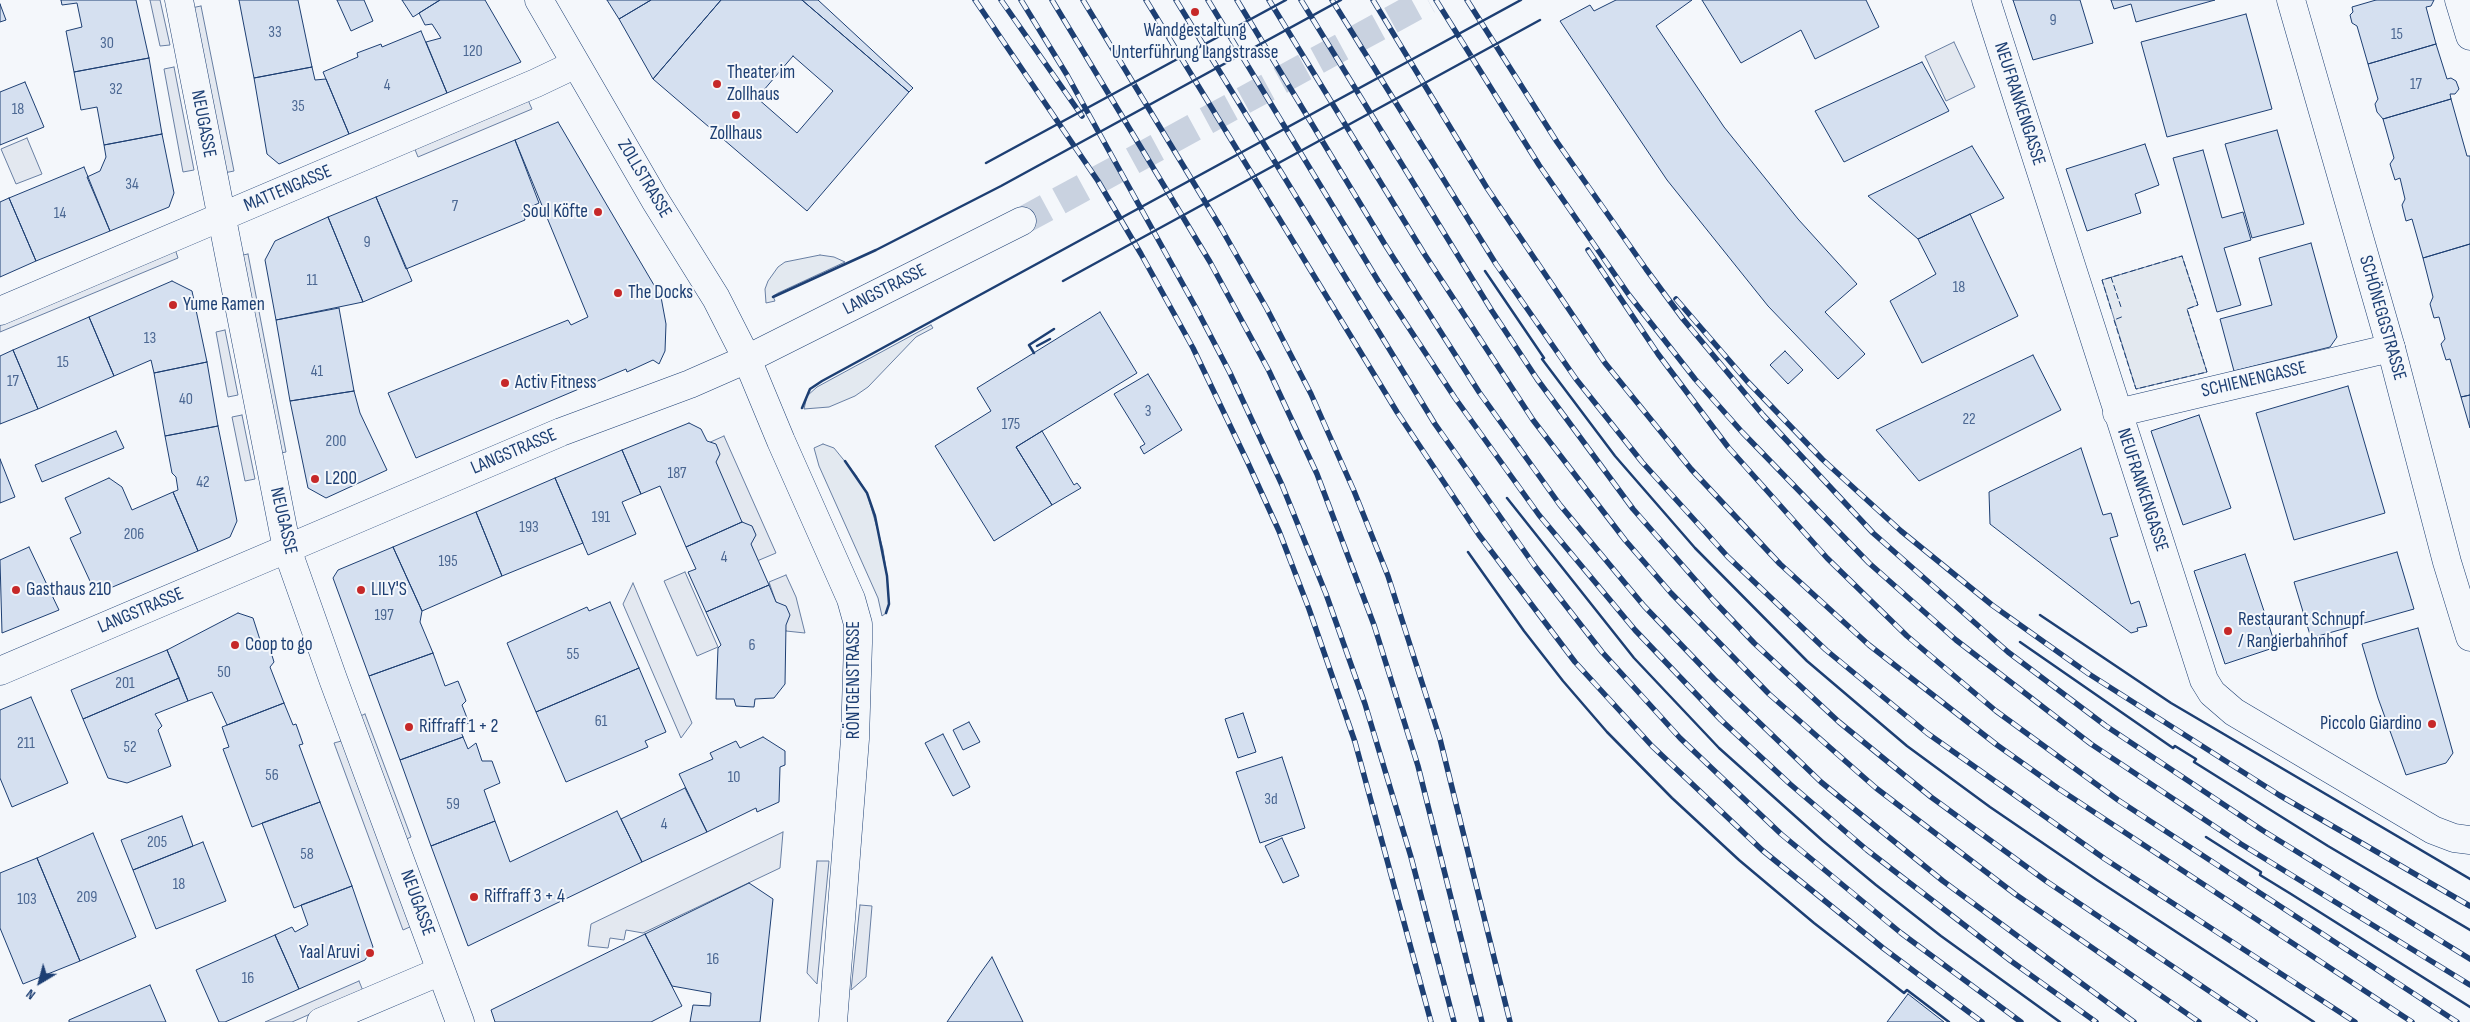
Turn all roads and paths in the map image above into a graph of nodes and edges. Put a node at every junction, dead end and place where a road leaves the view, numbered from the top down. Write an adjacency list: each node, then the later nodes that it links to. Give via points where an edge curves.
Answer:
1 (179, 0): 8 (street, NEUGASSE)
2 (539, 0): 7 (street, ZOLLSTRASSE)
3 (1986, 0): 13 (street, NEUFRANKENGASSE)
4 (2291, 0): 11 (street, SCHÖNEGGSTRASSE)
5 (2460, 0): 6 (street)
6 (2470, 36)
7 (576, 64): 8 (street, MATTENGASSE); 12 (street, ZOLLSTRASSE, via 716,298)
8 (220, 218): 10 (street, MATTENGASSE); 14 (street, NEUGASSE)
9 (1022, 220): 12 (street, LANGSTRASSE)
10 (0, 311)
11 (2391, 348): 13 (street, SCHIENENGASSE); 15 (street, SCHÖNEGGSTRASSE)
12 (747, 359): 14 (street, LANGSTRASSE, via 561,432); 21 (street, RÖNTGENSTRASSE, via 851,599 858,624 855,739)
13 (2116, 413): 17 (street, NEUFRANKENGASSE, via 2200,672 2212,693 2234,712 2433,830)
14 (287, 549): 16 (street, LANGSTRASSE); 18 (street, NEUGASSE)
15 (2468, 628)
16 (0, 671)
17 (2470, 840)
18 (441, 971): 19 (street); 20 (street, NEUGASSE)
19 (321, 1022)
20 (460, 1022)
21 (833, 1022)

